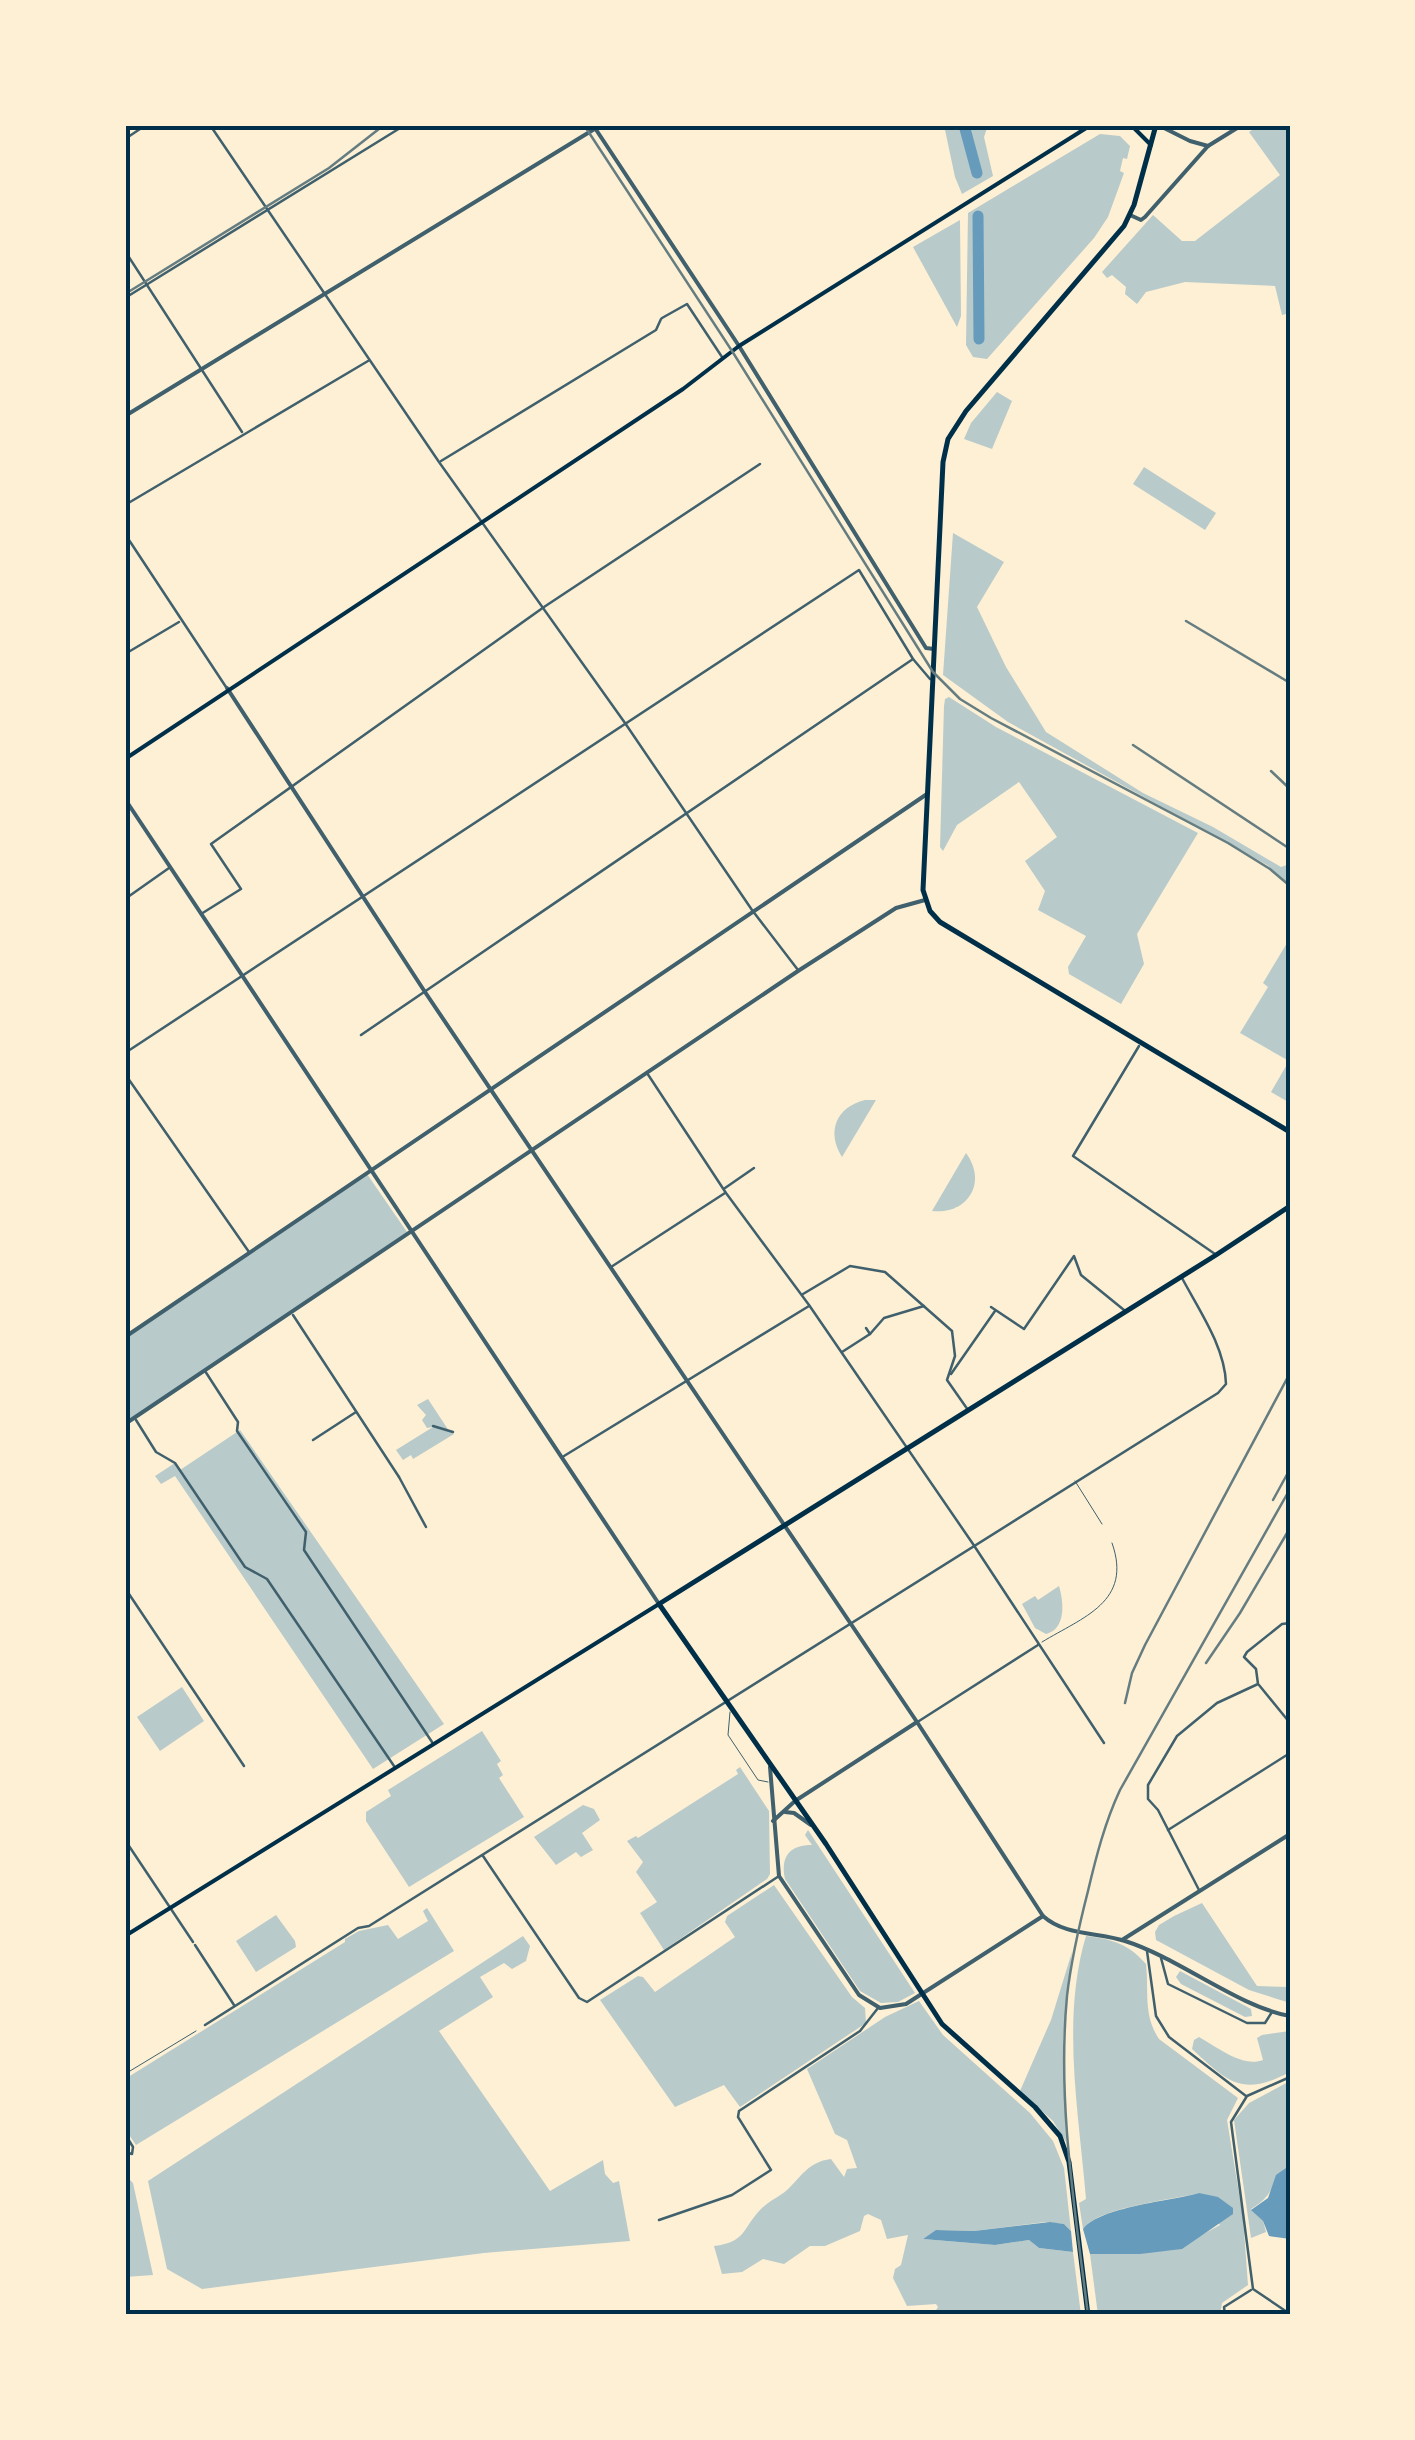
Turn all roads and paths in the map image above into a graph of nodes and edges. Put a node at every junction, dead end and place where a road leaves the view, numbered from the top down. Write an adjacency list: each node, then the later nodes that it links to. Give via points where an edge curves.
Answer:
1 (146, 125): 10 (street)
2 (210, 125): 13 (street)
3 (405, 125): 13 (street)
4 (601, 125): 9 (street)
5 (1091, 125): 19 (main road)
6 (1131, 125): 11 (main road)
7 (1157, 125): 11 (highway); 12 (street)
8 (1242, 125): 12 (street)
9 (594, 128): 17 (street); 19 (street)
10 (125, 139)
11 (1151, 145): 14 (highway)
12 (1208, 146): 14 (street, via 1145,217)
13 (269, 210): 16 (street); 17 (street)
14 (1130, 214): 32 (highway, via 948,439)
15 (125, 251): 16 (street)
16 (147, 284): 18 (street); 22 (street)
17 (326, 295): 21 (street); 22 (street)
18 (125, 298)
19 (739, 346): 20 (main road); 32 (street, via 926,648)
20 (723, 358): 25 (street, via 687,304 661,319 656,330); 28 (main road)
21 (369, 360): 24 (street); 25 (street)
22 (202, 369): 23 (street); 24 (street)
23 (125, 416)
24 (242, 433): 27 (street)
25 (439, 462): 28 (street)
26 (760, 464): 30 (street)
27 (125, 505)
28 (482, 521): 30 (street); 36 (main road)
29 (125, 534): 31 (street)
30 (544, 607): 37 (street); 39 (street)
31 (180, 622): 33 (street); 36 (street)
32 (934, 649): 35 (highway)
33 (125, 654)
34 (914, 659): 35 (street); 37 (street, via 859,570); 42 (street)
35 (932, 682): 40 (highway)
36 (227, 688): 38 (main road); 39 (street)
37 (626, 723): 42 (street); 44 (street)
38 (125, 759)
39 (290, 786): 44 (street); 48 (street, via 211,844 241,889)
40 (927, 794): 46 (highway); 47 (street)
41 (125, 799): 43 (street)
42 (686, 812): 47 (street); 51 (street)
43 (170, 867): 45 (street); 48 (street)
44 (364, 896): 50 (street); 51 (street)
45 (125, 899)
46 (925, 900): 49 (street, via 896,908); 53 (highway, via 940,922)
47 (752, 910): 49 (street); 57 (street)
48 (200, 915): 50 (street)
49 (798, 971): 55 (street)
50 (241, 978): 54 (street); 61 (street)
51 (425, 992): 52 (street); 57 (street)
52 (361, 1034)
53 (1142, 1041): 58 (highway); 66 (street, via 1073,1156)
54 (125, 1053)
55 (647, 1073): 59 (street); 62 (street)
56 (125, 1074): 65 (street)
57 (491, 1090): 59 (street); 61 (street)
58 (1290, 1132)
59 (532, 1150): 64 (street); 67 (street)
60 (754, 1168): 62 (street)
61 (372, 1171): 64 (street); 65 (street)
62 (725, 1191): 67 (street); 69 (street)
63 (1290, 1206): 66 (highway)
64 (411, 1229): 72 (street); 90 (street)
65 (250, 1253): 77 (street)
66 (1216, 1256): 68 (highway)
67 (611, 1267): 80 (street)
68 (1182, 1276): 73 (highway); 91 (street, via 1216,1343 1226,1384)
69 (802, 1295): 70 (street); 71 (street, via 850,1266 886,1272)
70 (809, 1305): 78 (street); 80 (street)
71 (924, 1306): 76 (street, via 884,1318); 81 (street, via 952,1331 955,1356)
72 (291, 1312): 79 (street); 83 (street)
73 (1126, 1312): 81 (street, via 1081,1276 1074,1256 1024,1328 994,1308); 82 (highway)
74 (125, 1327): 77 (street)
75 (866, 1328): 76 (street)
76 (870, 1334): 78 (street)
77 (127, 1336)
78 (840, 1352): 89 (street)
79 (205, 1371): 84 (street); 107 (street, via 306,1532 304,1550)
80 (686, 1380): 90 (street); 93 (street)
81 (947, 1380): 82 (street)
82 (968, 1411): 89 (highway)
83 (356, 1412): 88 (street); 94 (street)
84 (134, 1417): 85 (street); 111 (street, via 245,1566 267,1578)
85 (125, 1424)
86 (433, 1426): 87 (street)
87 (453, 1432)
88 (312, 1440)
89 (906, 1450): 93 (highway); 96 (street)
90 (563, 1456): 98 (street)
91 (1076, 1480): 92 (lane); 96 (street)
92 (1102, 1524)
93 (785, 1525): 98 (highway); 99 (street)
94 (426, 1527)
95 (1112, 1543): 101 (lane, via 1118,1576 1107,1600)
96 (973, 1544): 99 (street); 101 (street)
97 (125, 1588): 110 (street)
98 (659, 1604): 103 (highway); 107 (main road)
99 (850, 1622): 103 (street); 105 (street)
100 (1290, 1623): 102 (street, via 1244,1657 1256,1669)
101 (1040, 1644): 105 (street); 108 (street)
102 (1258, 1684): 106 (street); 117 (street, via 1191,1724 1157,1766 1146,1794)
103 (725, 1700): 104 (highway); 120 (street)
104 (730, 1708): 112 (highway); 112 (lane, via 728,1735 758,1780)
105 (917, 1722): 113 (street); 124 (street)
106 (1290, 1723)
107 (433, 1743): 111 (main road)
108 (1104, 1743)
109 (1290, 1753): 117 (street)
110 (244, 1766)
111 (395, 1767): 123 (main road)
112 (774, 1780): 113 (highway); 115 (street)
113 (795, 1801): 114 (street); 116 (highway)
114 (780, 1814): 115 (street); 116 (street, via 794,1813)
115 (772, 1821): 121 (street)
116 (814, 1827): 143 (highway, via 948,2030 1060,2136 1070,2162)
117 (1166, 1831): 122 (street)
118 (1290, 1834): 122 (street)
119 (125, 1840): 123 (street)
120 (482, 1855): 121 (street, via 587,2002); 129 (street)
121 (778, 1876): 130 (street, via 850,1984)
122 (1199, 1892): 126 (street)
123 (171, 1908): 125 (main road); 129 (street)
124 (1043, 1916): 126 (street); 130 (street, via 917,1998)
125 (125, 1936)
126 (1122, 1940): 127 (street)
127 (1147, 1950): 128 (street); 137 (street, via 1156,2016 1169,2037)
128 (1161, 1956): 131 (street); 131 (street, via 1168,1984 1247,2023 1265,2024)
129 (234, 2006): 133 (street)
130 (878, 2007): 140 (street, via 860,2031 738,2111 771,2170 732,2195)
131 (1273, 2012): 132 (street)
132 (1290, 2016)
133 (205, 2024)
134 (196, 2031): 135 (lane)
135 (125, 2074)
136 (1290, 2077): 137 (street)
137 (1247, 2096): 141 (street, via 1231,2122)
138 (125, 2134): 139 (street, via 133,2147 132,2154)
139 (125, 2152)
140 (659, 2220)
141 (1252, 2289): 142 (street); 144 (street, via 1224,2307)
142 (1290, 2314)
143 (1088, 2315)
144 (1225, 2315)

